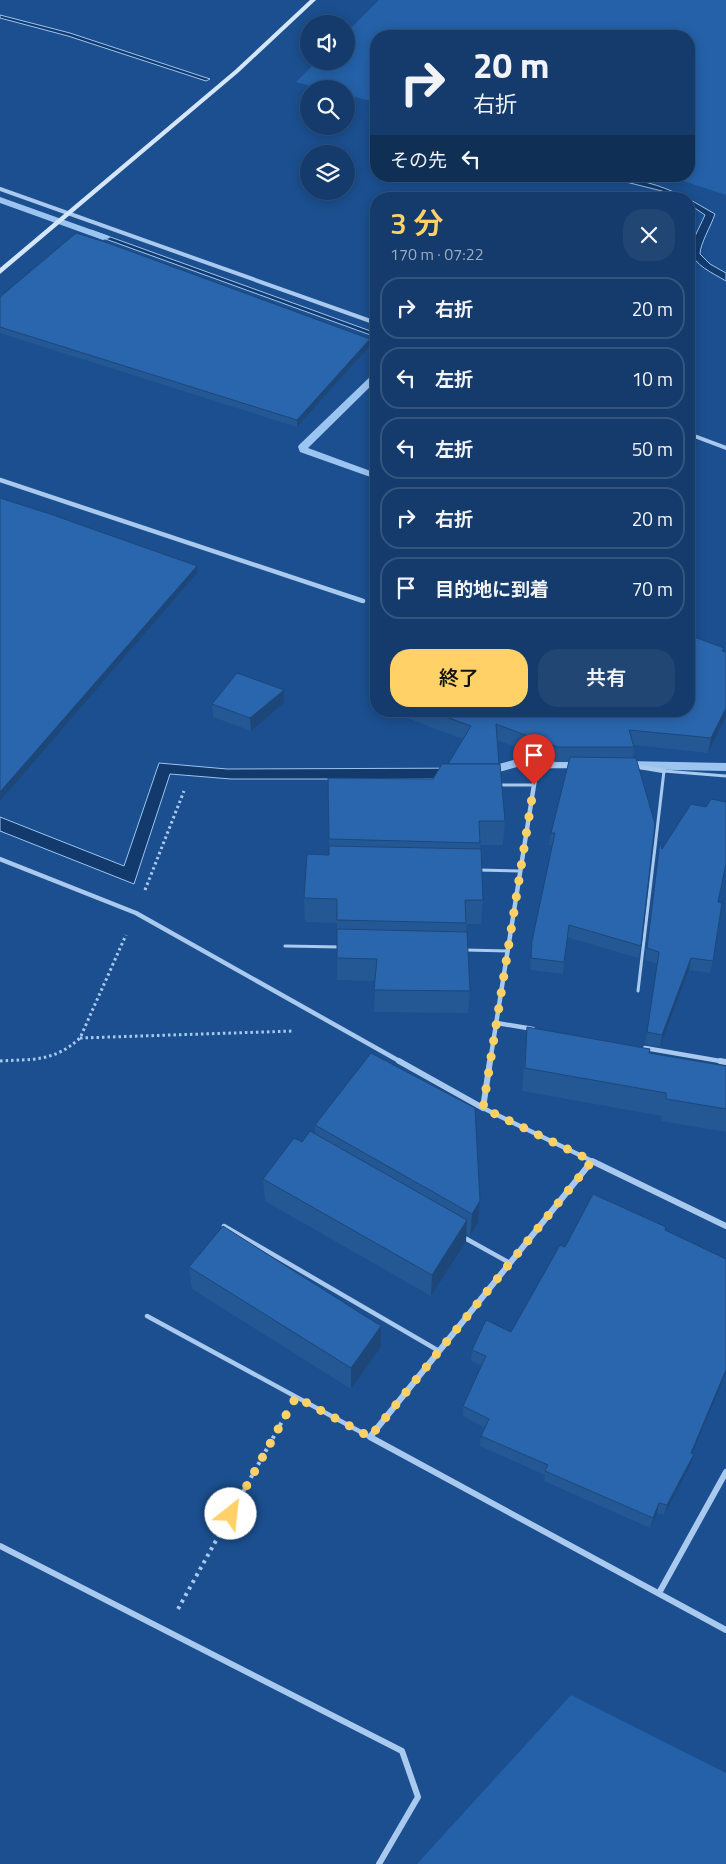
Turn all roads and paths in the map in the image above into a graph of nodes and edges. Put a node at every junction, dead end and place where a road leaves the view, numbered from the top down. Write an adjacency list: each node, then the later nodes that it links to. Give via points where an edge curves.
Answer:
1 (313, 0): 3 (street)
2 (0, 189): 3 (street)
3 (71, 213): 4 (street); 5 (street)
4 (0, 272)
5 (370, 320)
6 (695, 436): 7 (street)
7 (726, 448)
8 (0, 480): 9 (street)
9 (363, 601)
10 (576, 766): 15 (street, via 537,766)
11 (625, 766): 12 (street)
12 (664, 771): 13 (lane); 23 (lane)
13 (726, 776)
14 (496, 785): 15 (lane)
15 (534, 785): 18 (street)
16 (0, 858): 24 (street, via 136,912)
17 (472, 870): 18 (lane)
18 (520, 871): 22 (street)
19 (285, 946): 20 (lane)
20 (343, 947)
21 (459, 950): 22 (lane)
22 (508, 951): 25 (street)
23 (638, 992)
24 (334, 1023): 28 (path, via 306,1030 80,1038 67,1050 46,1058); 30 (street)
25 (496, 1023): 26 (street); 30 (street)
26 (544, 1031)
27 (640, 1047): 29 (street)
28 (0, 1061)
29 (726, 1062)
30 (483, 1108): 31 (lane)
31 (592, 1161): 33 (street); 35 (street)
32 (224, 1226): 37 (lane)
33 (726, 1226)
34 (458, 1234): 35 (lane)
35 (510, 1263): 37 (street)
36 (146, 1316): 38 (lane)
37 (439, 1351): 39 (street)
38 (296, 1397): 39 (lane); 44 (path)
39 (370, 1437): 42 (street)
40 (726, 1472): 42 (street)
41 (0, 1546): 44 (street)
42 (658, 1593): 43 (street)
43 (726, 1630)
44 (166, 1632): 45 (street, via 402,1751 418,1797)
45 (379, 1864)

